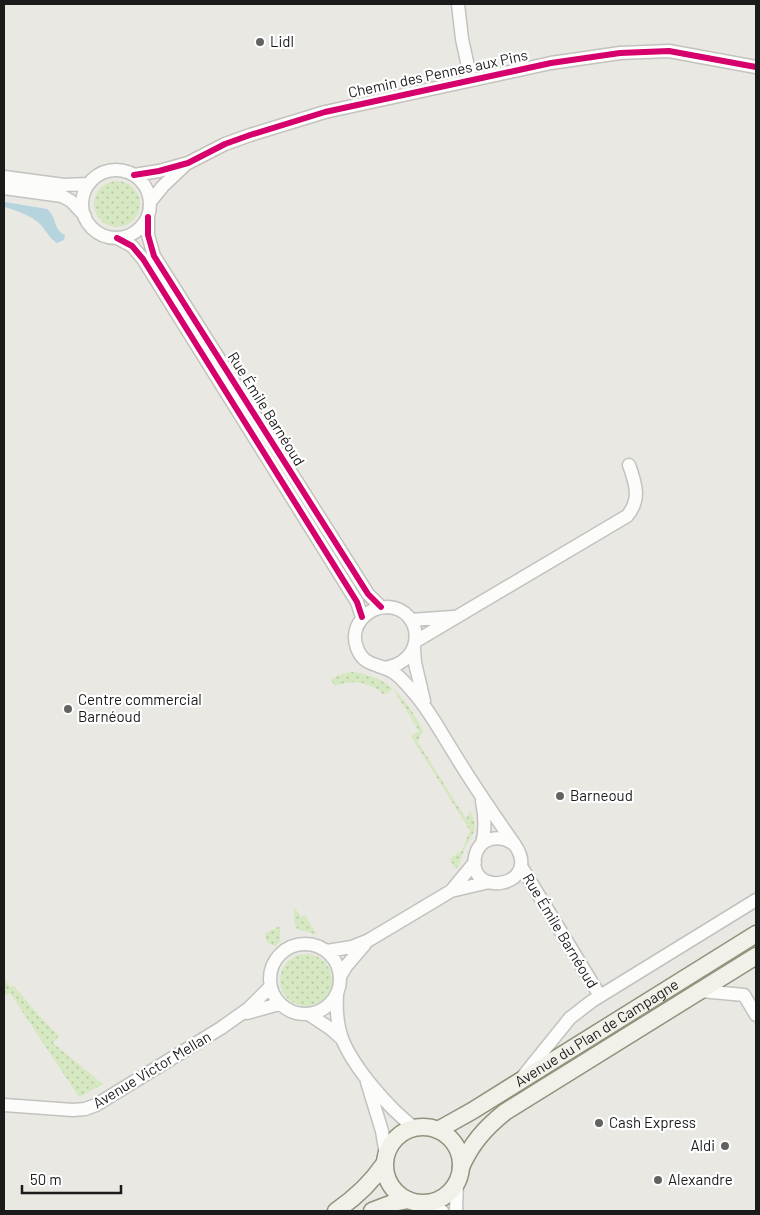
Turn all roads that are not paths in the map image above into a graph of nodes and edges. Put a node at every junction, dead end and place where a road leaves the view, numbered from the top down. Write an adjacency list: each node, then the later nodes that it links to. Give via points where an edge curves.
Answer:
1 (458, 4): 3 (street)
2 (756, 68): 3 (street, Chemin des Pennes aux Pins, via 669,52 620,53)
3 (471, 80): 4 (street, Chemin des Pennes aux Pins, via 300,118 225,144)
4 (188, 163): 5 (street, Chemin des Pennes aux Pins); 9 (street, Chemin des Pennes aux Pins)
5 (134, 175): 7 (street, via 111,170 99,174); 9 (street, via 148,191)
6 (4, 176): 7 (street, via 64,185)
7 (88, 184): 10 (street, via 83,194)
8 (4, 188): 10 (street, via 62,196)
9 (150, 202): 11 (street)
10 (84, 216): 12 (street, via 96,230)
11 (148, 217): 12 (street, via 135,232); 14 (street, Rue Émile Barnéoud, via 148,235 154,256 368,594)
12 (117, 238): 16 (street, Rue Émile Barnéoud, via 132,246 143,259 357,602)
13 (629, 465): 15 (street, via 636,497 634,508 627,516)
14 (381, 608): 16 (street); 17 (street, via 399,610)
15 (456, 617): 17 (street); 18 (street)
16 (362, 618): 19 (street, via 356,630 356,647 366,661)
17 (411, 620): 18 (street, via 416,632)
18 (415, 645): 19 (street, via 402,663); 20 (street)
19 (384, 668): 20 (street, via 400,678)
20 (425, 706): 21 (street)
21 (482, 798): 22 (street, via 485,817); 23 (street)
22 (482, 844): 23 (street, via 502,838); 24 (street)
23 (515, 845): 25 (street)
24 (475, 862): 26 (street, via 479,874); 27 (street)
25 (521, 866): 26 (street, via 518,873 505,883); 37 (street, Rue Émile Barnéoud)
26 (489, 882): 27 (street)
27 (450, 891): 30 (street)
28 (756, 900): 37 (street)
29 (756, 934): 44 (main road, Avenue du Plan de Campagne)
30 (369, 940): 31 (street); 33 (street)
31 (327, 951): 33 (street, via 334,958); 34 (street, via 306,944 283,952 272,968)
32 (756, 956): 35 (main road, Avenue du Plan de Campagne)
33 (341, 975): 36 (street)
34 (270, 987): 38 (street); 41 (street, Avenue Victor Mellan)
35 (701, 991): 40 (street, via 744,995); 49 (main road, Avenue du Plan de Campagne, via 505,1112 478,1137)
36 (337, 995): 39 (street, via 331,1004); 42 (street, via 336,1011)
37 (600, 996): 44 (street, via 570,1018)
38 (279, 1004): 39 (street, via 294,1013); 41 (street, Avenue Victor Mellan)
39 (310, 1015): 42 (street)
40 (756, 1015)
41 (236, 1018): 45 (street, Avenue Victor Mellan, via 96,1105 73,1110)
42 (342, 1040): 43 (street)
43 (364, 1075): 46 (street, via 396,1113); 48 (street, via 382,1131)
44 (520, 1081): 47 (main road, Avenue du Plan de Campagne)
45 (4, 1104)
46 (414, 1128): 47 (main road); 48 (main road, via 396,1137)
47 (438, 1130): 49 (main road, via 453,1141 460,1158)
48 (385, 1160): 50 (main road, via 388,1182 393,1189); 51 (main road, via 375,1178)
49 (459, 1174): 50 (main road, via 446,1195 430,1202); 54 (street)
50 (414, 1201): 52 (main road, via 393,1203); 53 (street)
51 (336, 1211)
52 (372, 1211)
53 (442, 1211)
54 (456, 1211)

